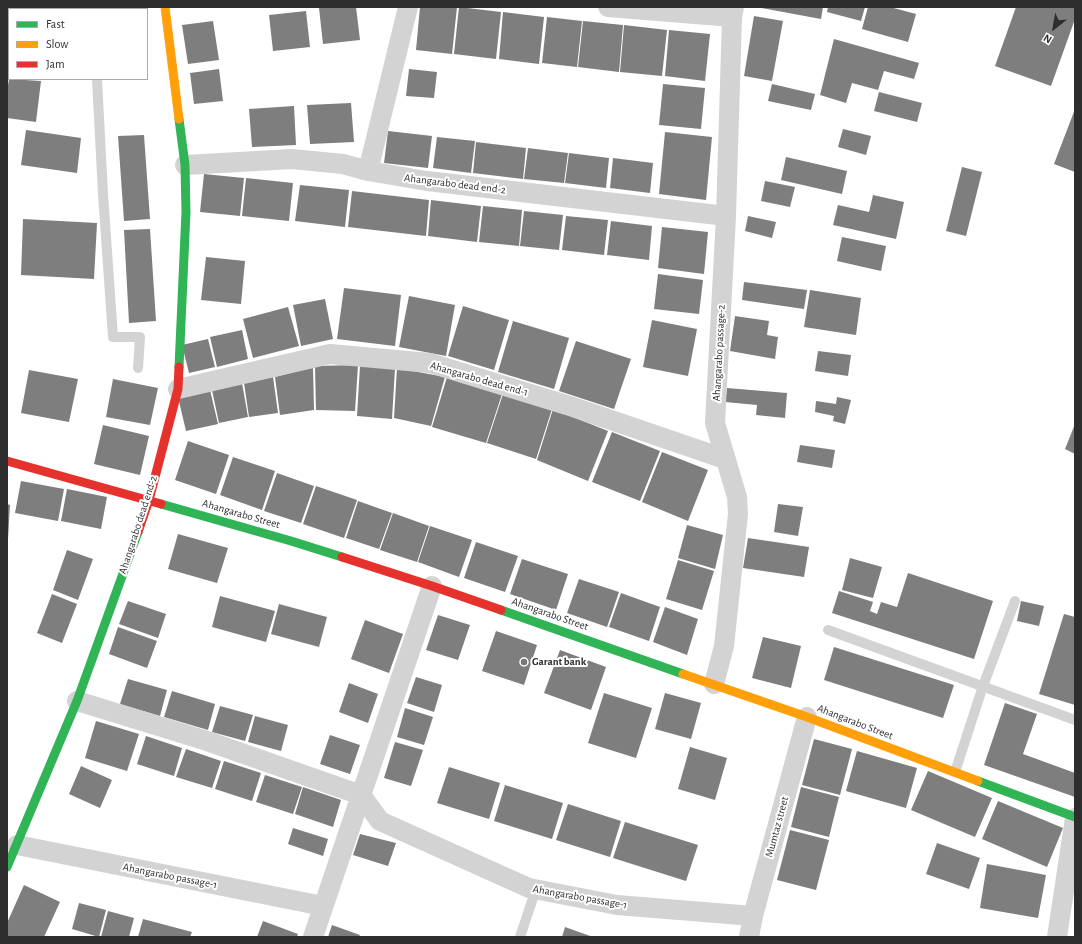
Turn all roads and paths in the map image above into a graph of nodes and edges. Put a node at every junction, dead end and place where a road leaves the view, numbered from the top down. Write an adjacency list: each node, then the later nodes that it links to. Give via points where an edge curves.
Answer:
1 (165, 7): 6 (street, Ahangarabo dead end-2)
2 (408, 7): 7 (street)
3 (608, 7): 4 (street)
4 (733, 12): 8 (street, Ahangarabo passage-2)
5 (97, 80): 9 (lane, via 113,338 140,337)
6 (185, 164): 7 (street, Ahangarabo dead end-2, via 292,159 343,164); 10 (street, Ahangarabo dead end-2, via 186,212)
7 (368, 171): 8 (street, Ahangarabo dead end-2, via 427,181)
8 (726, 216): 11 (street, Ahangarabo passage-2, via 715,423)
9 (138, 368)
10 (178, 389): 11 (street, Ahangarabo dead end-1, via 330,354 430,363 573,407); 13 (street, Ahangarabo dead end-2)
11 (725, 459): 17 (street, Ahangarabo passage-2, via 737,497 738,514 724,646)
12 (7, 461): 13 (street, Ahangarabo Street)
13 (149, 500): 14 (street, Ahangarabo Street, via 292,541); 19 (street, Ahangarabo dead end-2)
14 (432, 586): 17 (street, Ahangarabo Street); 23 (street)
15 (1015, 601): 18 (lane)
16 (828, 630): 18 (lane)
17 (714, 684): 20 (street, Ahangarabo Street)
18 (983, 686): 21 (lane); 22 (lane)
19 (77, 701): 23 (street); 25 (street, Ahangarabo dead end-2)
20 (807, 717): 22 (street, Ahangarabo Street); 29 (street, Mumtаz street)
21 (1075, 720)
22 (954, 772): 24 (street, Ahangarabo Street)
23 (361, 795): 27 (street, Ahangarabo passage-1, via 380,821); 28 (street)
24 (1075, 818): 33 (street)
25 (17, 845): 26 (street, Ahangarabo dead end-2); 28 (street, Ahangarabo passage-1)
26 (7, 867)
27 (536, 889): 29 (street, Ahangarabo passage-1, via 618,906); 31 (lane)
28 (323, 906): 30 (street)
29 (753, 916): 32 (street, Mumtаz street)
30 (313, 937)
31 (520, 937)
32 (749, 937)
33 (1057, 937)

